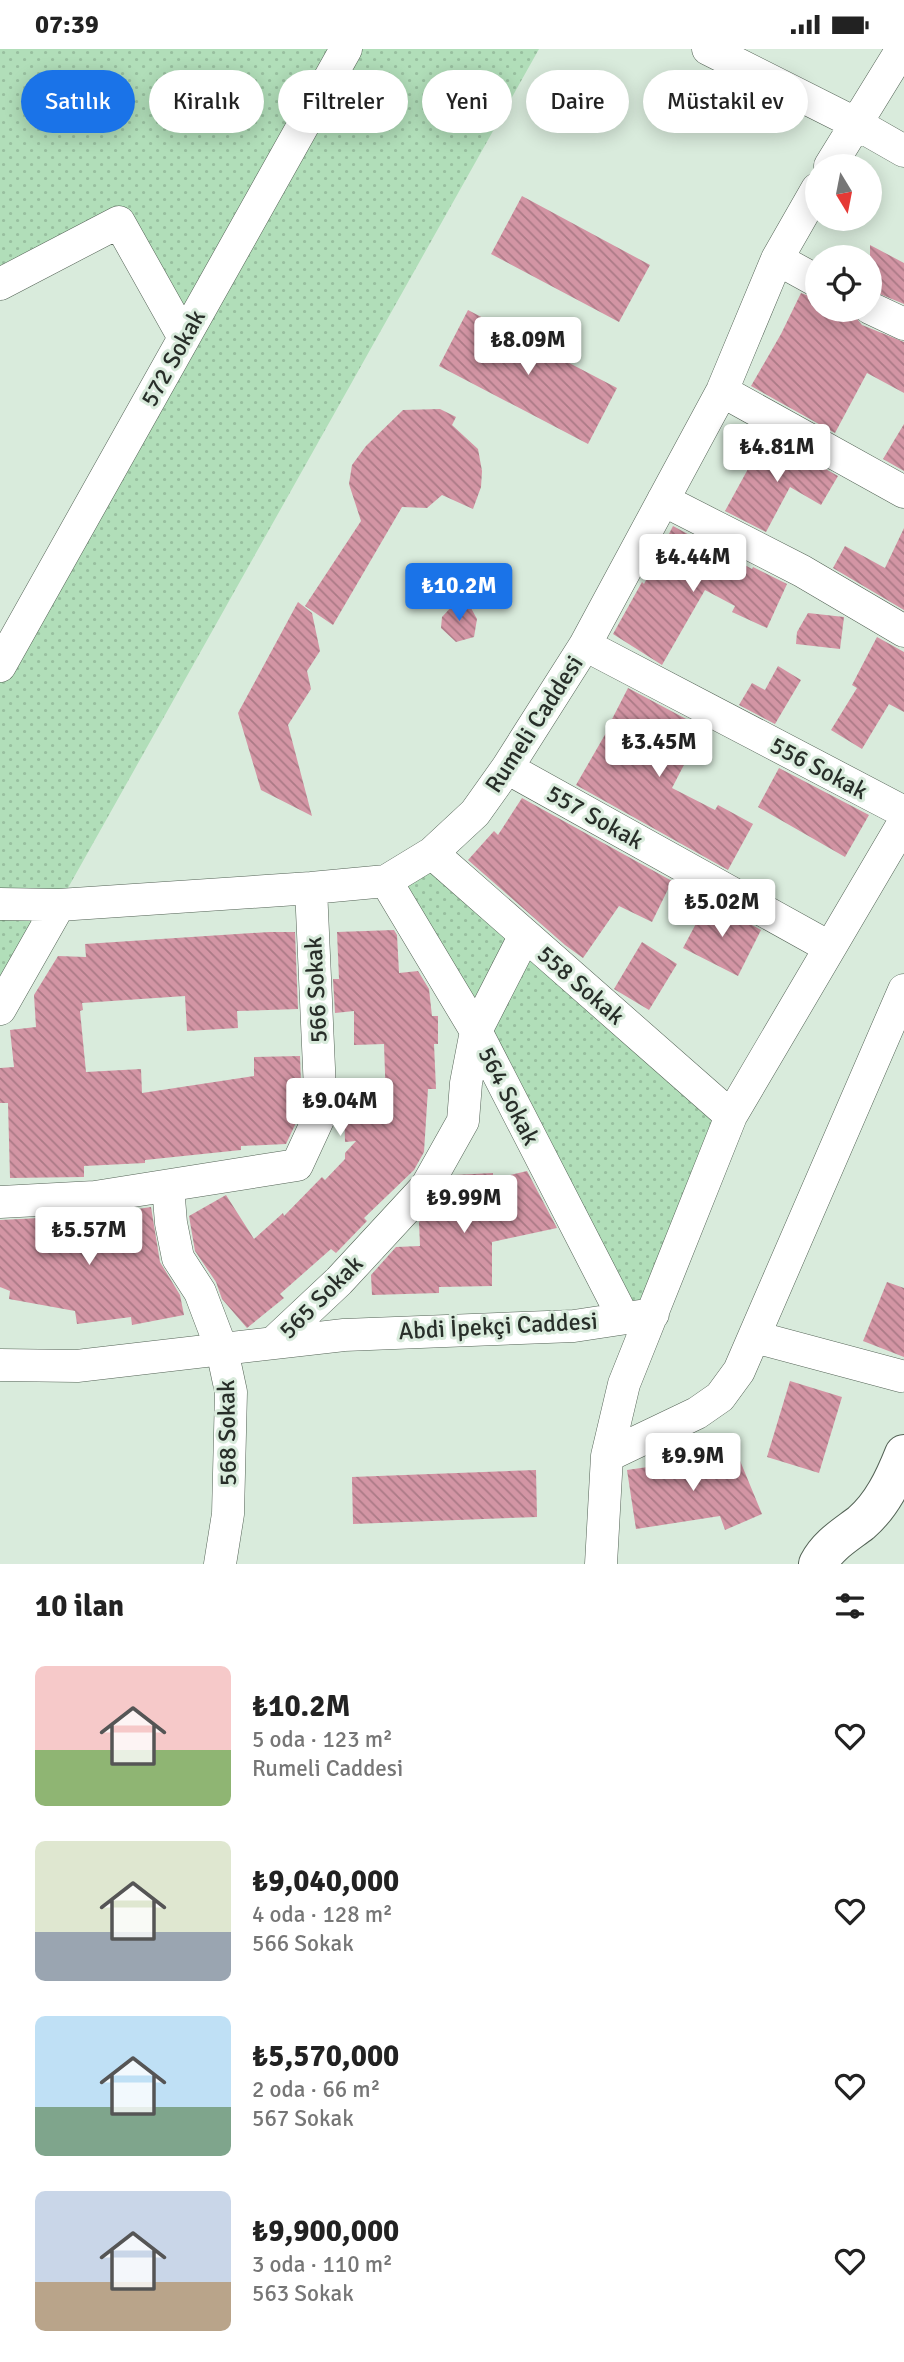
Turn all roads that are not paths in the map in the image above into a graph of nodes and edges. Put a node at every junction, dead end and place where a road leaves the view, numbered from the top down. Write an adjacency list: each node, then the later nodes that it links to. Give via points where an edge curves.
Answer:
1 (346, 49): 13 (street, 572 Sokak)
2 (708, 49): 4 (street)
3 (902, 49): 4 (street)
4 (855, 123): 5 (street); 6 (street)
5 (904, 151)
6 (837, 154)
7 (805, 210): 8 (street, Rumeli Caddesi)
8 (777, 259): 9 (street); 14 (street, Rumeli Caddesi)
9 (805, 274)
10 (0, 284): 13 (street, via 119,222)
11 (882, 314): 12 (street)
12 (904, 324)
13 (184, 338): 19 (street, 572 Sokak)
14 (722, 391): 15 (street); 16 (street, Rumeli Caddesi)
15 (904, 492)
16 (663, 500): 17 (street, via 802,571); 18 (street, Rumeli Caddesi)
17 (904, 631)
18 (584, 645): 20 (street, Rumeli Caddesi); 21 (street, 556 Sokak)
19 (0, 666)
20 (507, 768): 23 (street, Rumeli Caddesi, via 475,813); 29 (street, 557 Sokak)
21 (904, 812)
22 (904, 822): 29 (street)
23 (432, 853): 24 (street, Rumeli Caddesi); 28 (street, 558 Sokak)
24 (386, 881): 25 (street, Rumeli Caddesi); 32 (street, 564 Sokak)
25 (311, 888): 27 (street, Rumeli Caddesi); 34 (street, 566 Sokak, via 321,1113 298,1165)
26 (0, 904): 27 (street, Rumeli Caddesi)
27 (59, 905): 31 (street)
28 (525, 935): 32 (street, 565 Sokak); 33 (street, 558 Sokak)
29 (829, 947): 33 (street)
30 (904, 990): 37 (street)
31 (0, 1009)
32 (476, 1031): 36 (street, 564 Sokak); 38 (street, 565 Sokak, via 463,1121 426,1187)
33 (731, 1116): 36 (street)
34 (168, 1186): 35 (street, via 95,1197); 39 (street, 568 Sokak, via 178,1258 200,1292)
35 (0, 1202)
36 (638, 1315): 38 (street, Abdi İpekçi Caddesi, via 574,1326 344,1335); 43 (street)
37 (755, 1337): 41 (street); 43 (street, via 720,1397 697,1413)
38 (274, 1343): 39 (street, Abdi İpekçi Caddesi)
39 (222, 1350): 40 (street, Abdi İpekçi Caddesi, via 77,1366); 47 (street, 568 Sokak, via 231,1392 228,1514)
40 (0, 1365)
41 (901, 1376)
42 (904, 1454): 45 (highway, via 882,1501)
43 (607, 1456): 48 (street)
44 (904, 1511): 45 (highway)
45 (861, 1522): 46 (highway)
46 (817, 1561)
47 (220, 1564)
48 (601, 1564)

